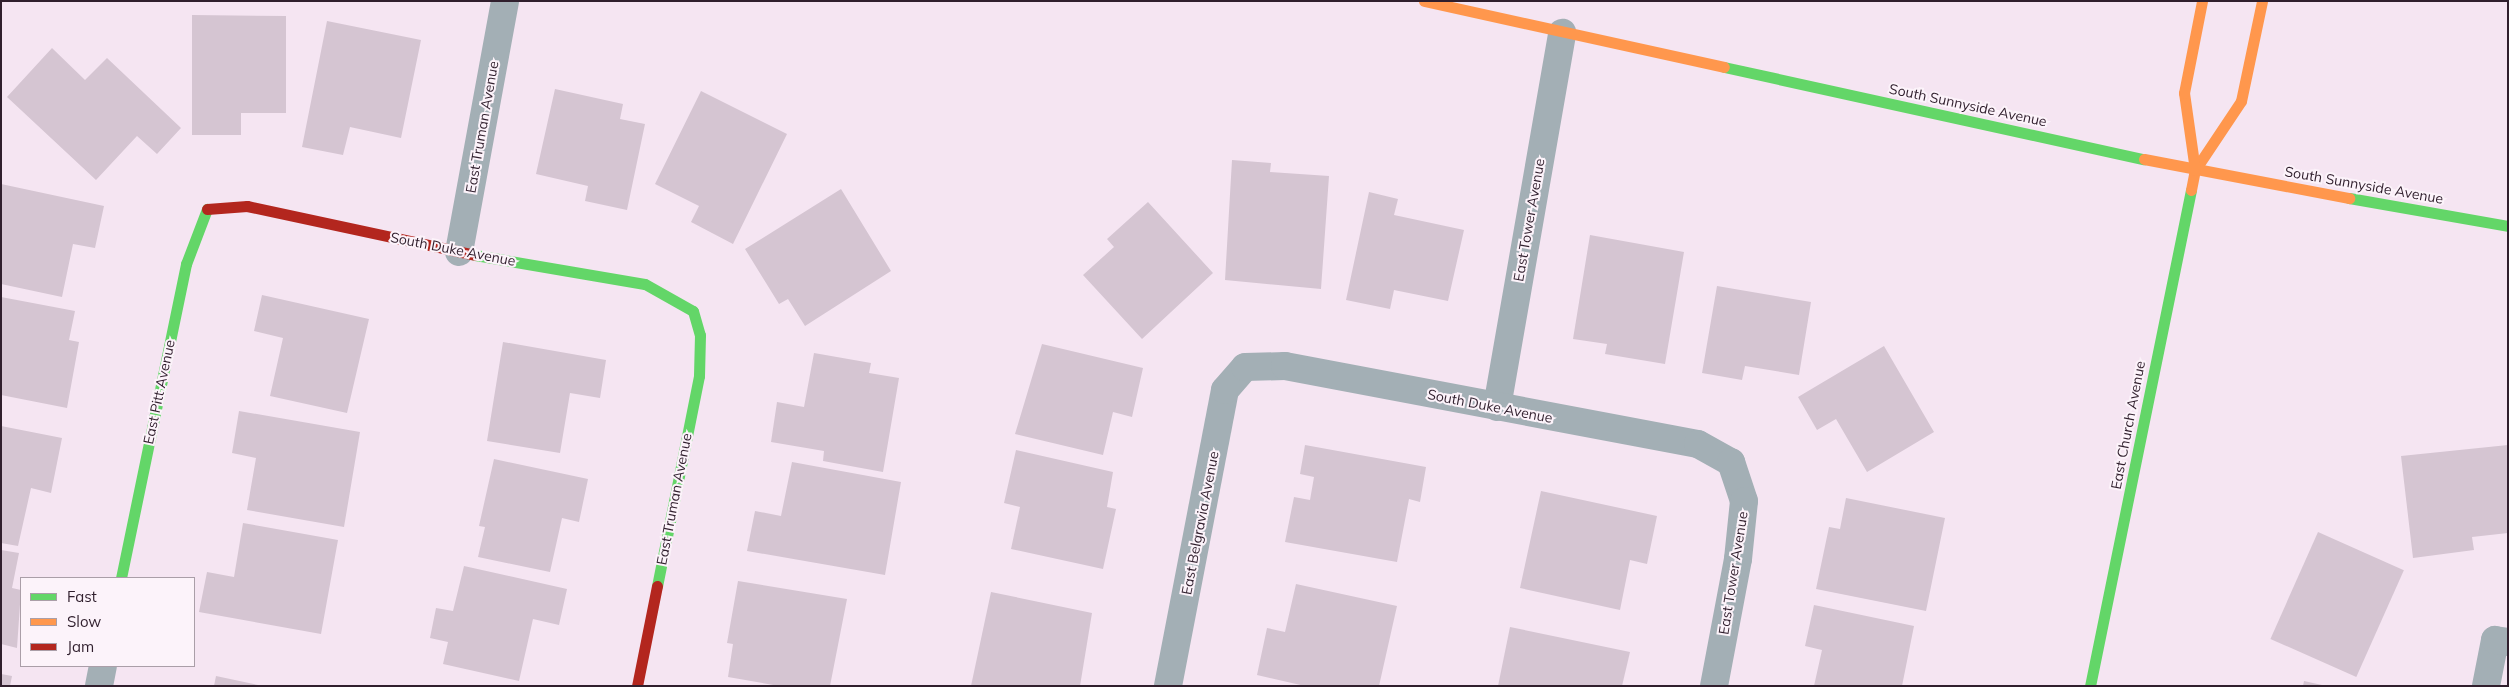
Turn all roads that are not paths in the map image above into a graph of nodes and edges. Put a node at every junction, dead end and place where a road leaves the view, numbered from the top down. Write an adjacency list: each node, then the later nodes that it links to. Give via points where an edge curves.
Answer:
1 (505, 1): 9 (street, East Truman Avenue)
2 (1424, 1): 5 (street, South Sunnyside Avenue)
3 (2202, 1): 6 (street, East Church Avenue, via 2184,93)
4 (2262, 1): 6 (street, East Church Avenue, via 2241,101)
5 (1562, 33): 6 (street, South Sunnyside Avenue); 12 (street, East Tower Avenue)
6 (2195, 170): 8 (street, South Sunnyside Avenue); 21 (street, East Church Avenue)
7 (207, 208): 9 (street, South Duke Avenue, via 247,206); 14 (street, East Pitt Avenue, via 186,264)
8 (2508, 226)
9 (459, 252): 10 (street, South Duke Avenue, via 645,284)
10 (693, 311): 18 (street, East Truman Avenue, via 700,335 699,376)
11 (1245, 367): 12 (street, South Duke Avenue, via 1285,366); 19 (street, East Belgravia Avenue, via 1225,390)
12 (1496, 407): 13 (street, South Duke Avenue, via 1698,444)
13 (1731, 462): 20 (street, East Tower Avenue, via 1744,501 1738,558)
14 (121, 577)
15 (2501, 641): 22 (street)
16 (103, 667): 17 (street)
17 (99, 686)
18 (637, 686)
19 (1168, 686)
20 (1714, 686)
21 (2090, 686)
22 (2486, 686)

